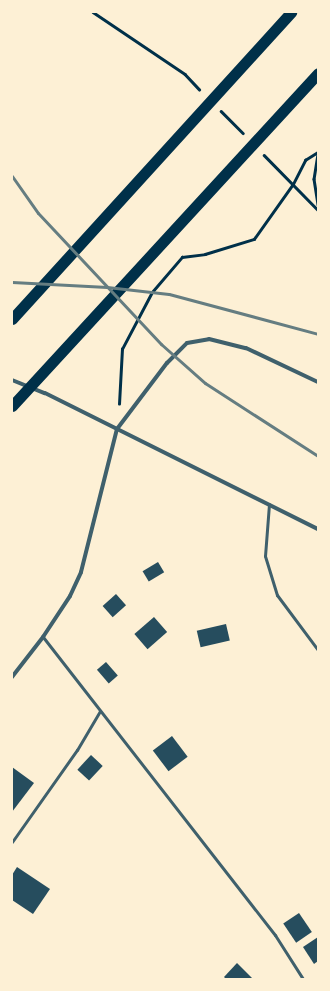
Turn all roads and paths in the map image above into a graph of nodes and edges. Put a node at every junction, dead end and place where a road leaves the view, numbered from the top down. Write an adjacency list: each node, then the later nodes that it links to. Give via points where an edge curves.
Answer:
1 (291, 12): 5 (highway)
2 (318, 73): 8 (highway)
3 (318, 153): 4 (path, via 314,179); 9 (path, via 305,160 293,184 254,239 205,254 182,257 152,292 122,349)
4 (318, 205)
5 (12, 319)
6 (12, 380): 9 (street)
7 (318, 382): 9 (street, via 246,348 209,339 187,344 166,363)
8 (12, 406)
9 (117, 429): 10 (street); 12 (street, via 81,572 70,596)
10 (269, 504): 11 (street); 13 (lane, via 266,556 276,595)
11 (318, 529)
12 (43, 637): 14 (street); 15 (lane)
13 (318, 650)
14 (12, 677)
15 (100, 711): 16 (lane, via 77,750); 17 (lane, via 275,935)
16 (12, 842)
17 (303, 979)

